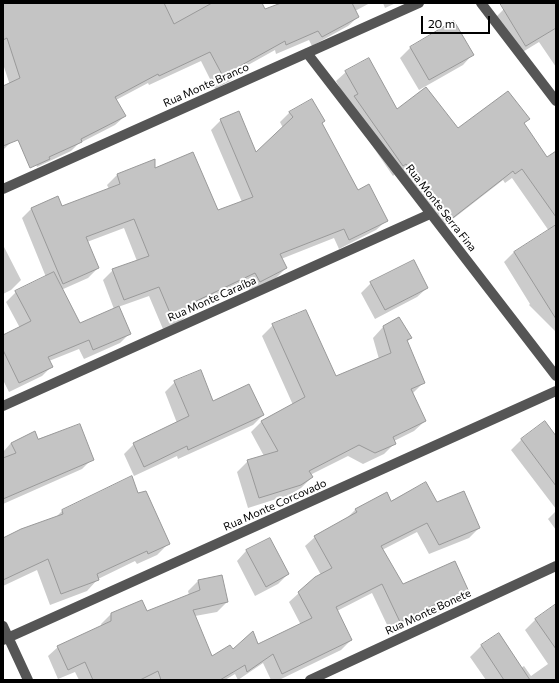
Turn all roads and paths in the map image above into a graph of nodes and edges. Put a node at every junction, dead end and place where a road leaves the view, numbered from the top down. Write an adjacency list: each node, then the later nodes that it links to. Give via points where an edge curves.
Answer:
1 (419, 3): 3 (street, Rua Monte Branco)
2 (481, 3): 4 (street)
3 (307, 53): 5 (street, Rua Monte Branco); 6 (street, Rua Monte Serra Fina)
4 (556, 101)
5 (3, 189)
6 (430, 214): 7 (street, Rua Monte Serra Fina); 9 (street, Rua Monte Caraíba)
7 (556, 376)
8 (556, 391): 12 (street, Rua Monte Corcovado)
9 (3, 406)
10 (556, 566): 14 (street, Rua Monte Bonete)
11 (3, 626): 12 (street)
12 (6, 639): 13 (street)
13 (28, 680)
14 (310, 680)

